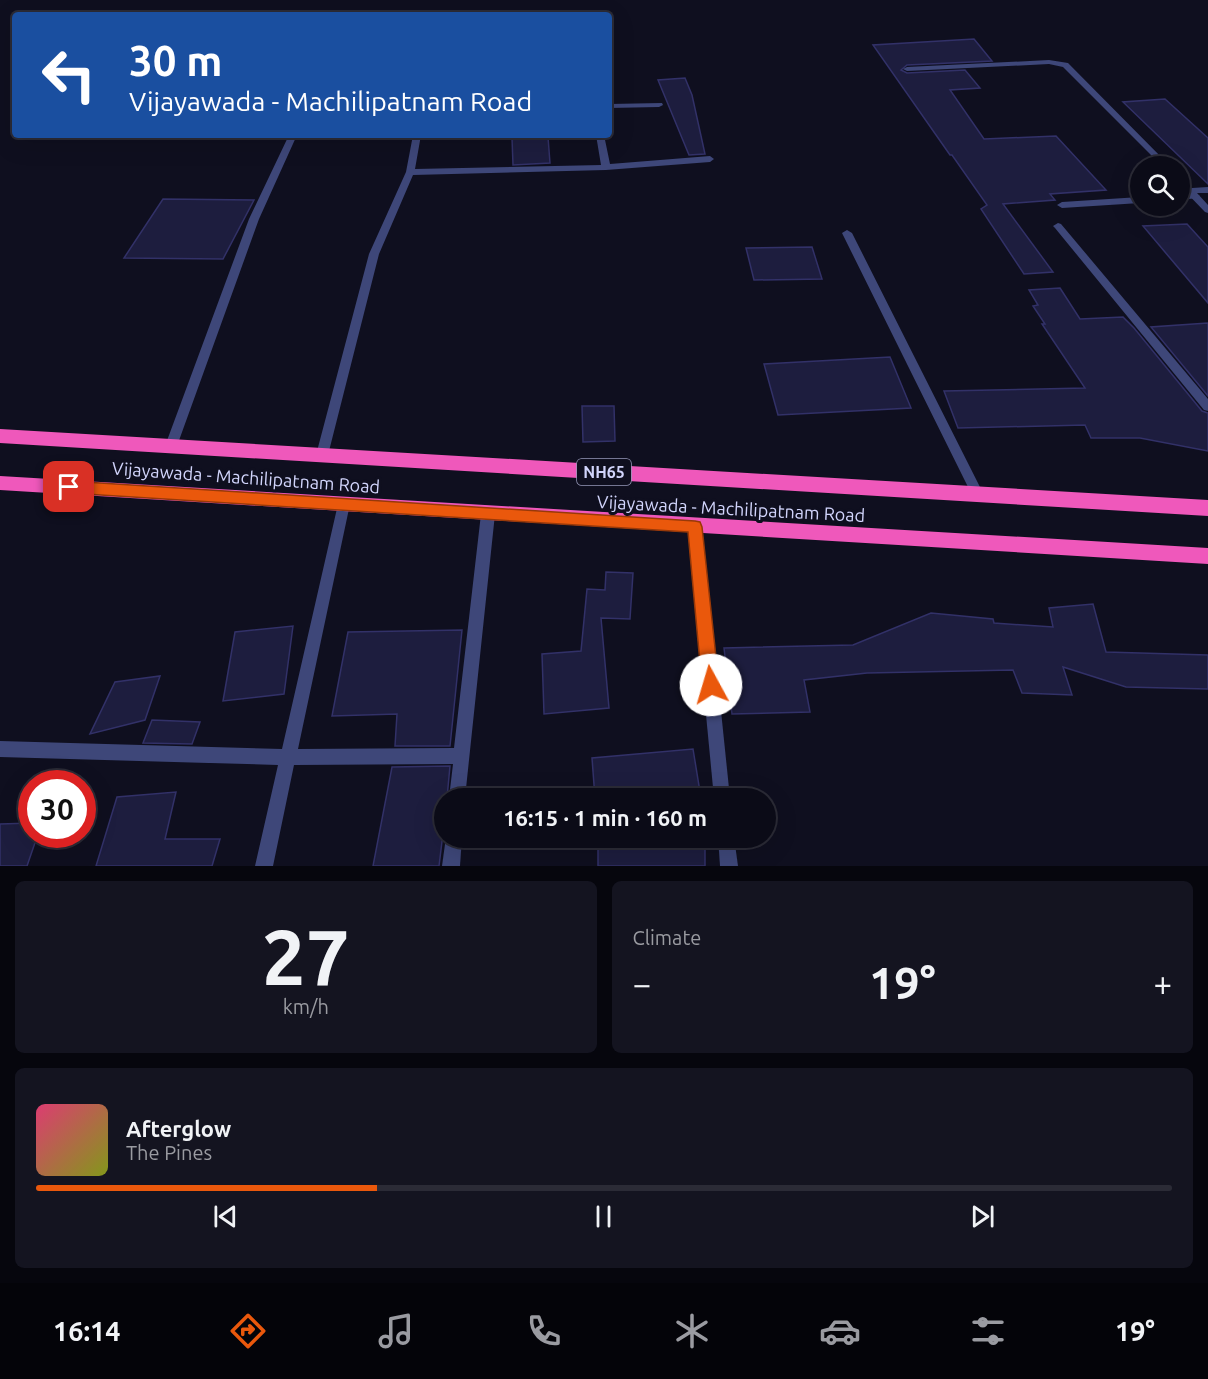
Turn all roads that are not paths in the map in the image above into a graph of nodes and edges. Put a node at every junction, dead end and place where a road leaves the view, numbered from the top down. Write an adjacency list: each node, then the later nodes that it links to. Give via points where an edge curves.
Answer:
1 (907, 69): 7 (street, via 1049,62 1065,65)
2 (659, 105): 3 (street)
3 (612, 106)
4 (292, 138): 20 (street, via 254,219)
5 (416, 138): 10 (street)
6 (601, 138): 9 (street)
7 (1156, 156)
8 (711, 159): 9 (street)
9 (606, 167): 10 (street)
10 (410, 172): 21 (street, via 374,255)
11 (1208, 190): 12 (street)
12 (1192, 194): 15 (street)
13 (1130, 201): 14 (street)
14 (1062, 206)
15 (1208, 210)
16 (1058, 226): 18 (street)
17 (847, 233): 23 (street)
18 (1208, 407)
19 (0, 436): 20 (highway, Vijayawada - Machilipatnam Road / NH65)
20 (171, 446): 21 (highway, Vijayawada - Machilipatnam Road / NH65)
21 (322, 455): 23 (highway, Vijayawada - Machilipatnam Road / NH65)
22 (0, 483): 24 (highway, Vijayawada - Machilipatnam Road)
23 (977, 493): 25 (highway, Vijayawada - Machilipatnam Road / NH65)
24 (344, 504): 26 (highway, Vijayawada - Machilipatnam Road); 31 (street)
25 (1208, 508)
26 (488, 514): 27 (highway, Vijayawada - Machilipatnam Road); 30 (street)
27 (695, 527): 28 (highway, Vijayawada - Machilipatnam Road); 33 (street)
28 (1208, 556)
29 (0, 749): 31 (street)
30 (461, 756): 31 (street); 32 (street)
31 (288, 757): 36 (street)
32 (458, 788)
33 (721, 788)
34 (453, 848): 37 (street)
35 (727, 848): 38 (street)
36 (264, 866)
37 (451, 866)
38 (729, 866)

